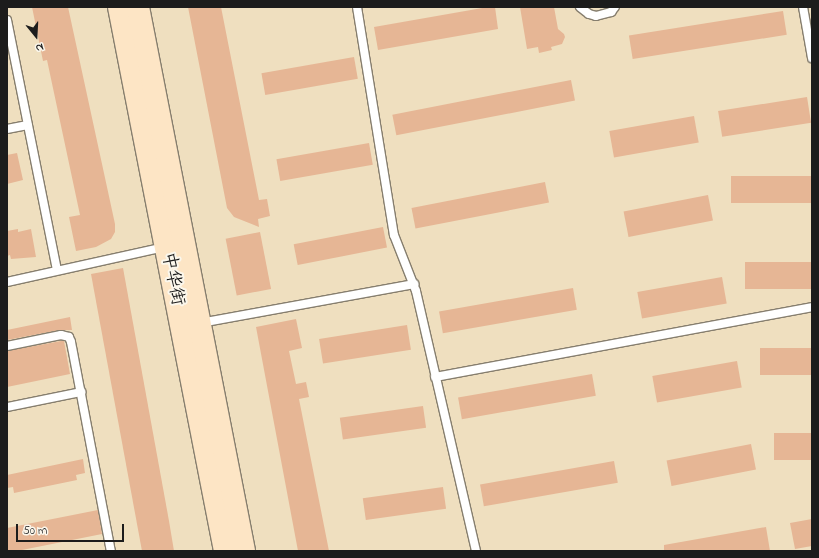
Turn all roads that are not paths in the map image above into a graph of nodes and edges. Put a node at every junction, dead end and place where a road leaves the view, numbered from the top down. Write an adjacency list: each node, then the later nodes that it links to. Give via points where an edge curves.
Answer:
1 (119, 7): 11 (main road, 中华街)
2 (138, 7): 16 (main road, 中华街)
3 (357, 7): 14 (lane, via 394,235)
4 (580, 7): 5 (lane, via 596,16 611,12)
5 (615, 7)
6 (803, 7): 8 (lane)
7 (7, 20): 9 (lane)
8 (812, 58)
9 (28, 125): 10 (lane); 12 (lane)
10 (7, 129)
11 (166, 247): 12 (lane); 22 (main road, 中华街)
12 (57, 270): 13 (lane)
13 (7, 282)
14 (414, 284): 16 (lane); 18 (lane)
15 (812, 307): 18 (lane)
16 (199, 323): 23 (main road, 中华街)
17 (7, 346): 19 (lane, via 61,335 69,337)
18 (435, 377): 24 (lane)
19 (81, 392): 20 (lane); 21 (lane)
20 (7, 407)
21 (111, 551)
22 (225, 551)
23 (244, 551)
24 (476, 551)

